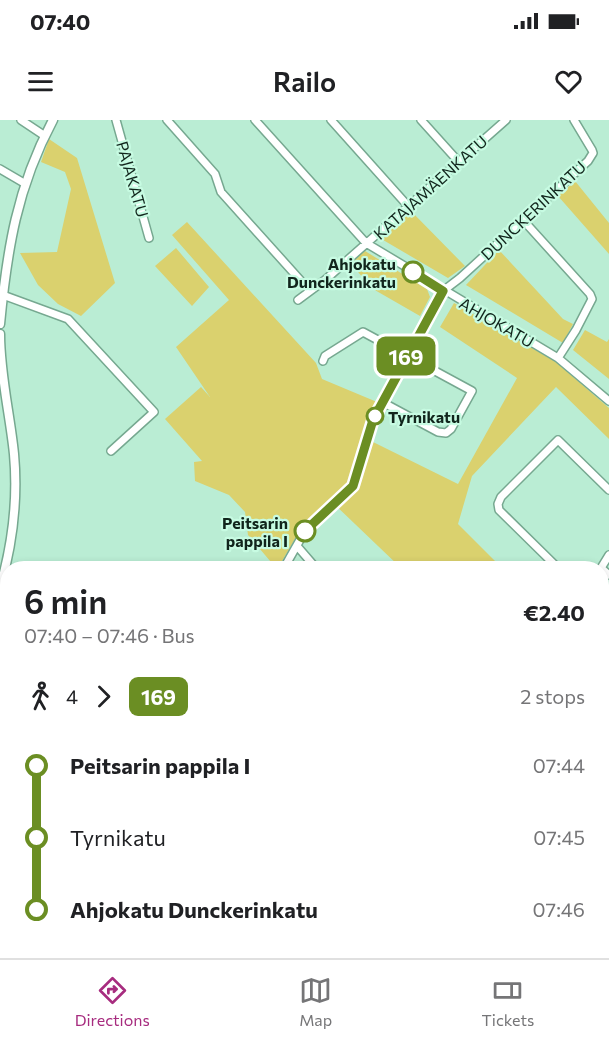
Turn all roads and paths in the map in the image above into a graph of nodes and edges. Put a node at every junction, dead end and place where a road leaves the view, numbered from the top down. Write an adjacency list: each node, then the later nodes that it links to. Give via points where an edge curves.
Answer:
1 (21, 120): 10 (street)
2 (53, 120): 10 (main road)
3 (116, 120): 16 (street, PAJAKATU)
4 (167, 120): 18 (street, via 215,174 221,192)
5 (255, 120): 17 (street, AHJOKATU)
6 (331, 120): 14 (street)
7 (421, 120): 11 (street)
8 (506, 120): 11 (street, KATAJAMÄENKATU)
9 (574, 120): 15 (street, DUNCKERINKATU, via 593,153)
10 (45, 136): 13 (main road)
11 (458, 161): 14 (street, KATAJAMÄENKATU)
12 (0, 169): 13 (street)
13 (24, 183): 20 (main road)
14 (408, 206): 17 (street, KATAJAMÄENKATU)
15 (523, 220): 19 (street, DUNCKERINKATU); 25 (street, via 592,299)
16 (149, 238)
17 (366, 243): 18 (street, KATAJAMÄENKATU); 19 (street, AHJOKATU)
18 (310, 291): 21 (street, KATAJAMÄENKATU)
19 (443, 291): 24 (street); 25 (street, AHJOKATU)
20 (2, 295): 22 (main road); 29 (street, via 68,319 154,412)
21 (298, 300)
22 (0, 324)
23 (0, 334): 32 (main road, via 15,489)
24 (406, 356): 26 (street, via 363,333 325,356); 28 (street); 28 (street, via 472,391 446,433)
25 (558, 357): 27 (street, AHJOKATU)
26 (323, 362)
27 (609, 401)
28 (382, 402): 31 (street, via 353,486 305,531)
29 (111, 451)
30 (609, 490): 35 (street, via 558,440 501,497 499,510)
31 (297, 546): 33 (street); 34 (street)
32 (5, 561)
33 (288, 561)
34 (310, 561)
35 (551, 561)

